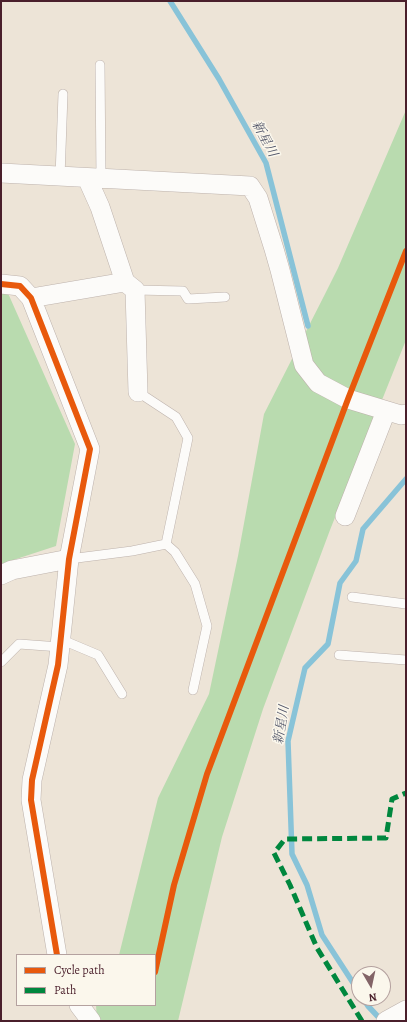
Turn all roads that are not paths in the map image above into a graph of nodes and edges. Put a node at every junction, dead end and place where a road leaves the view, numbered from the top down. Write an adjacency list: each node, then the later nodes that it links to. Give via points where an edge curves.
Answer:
1 (100, 65): 5 (lane)
2 (63, 94): 4 (lane)
3 (1, 173): 4 (street)
4 (60, 177): 5 (street)
5 (94, 179): 7 (street, via 100,207); 11 (street, via 250,186 258,198 274,249 304,365 318,383 348,399)
6 (1, 284): 9 (street, via 20,286)
7 (130, 286): 8 (lane, via 183,291 188,299); 9 (street); 10 (street)
8 (225, 297)
9 (31, 298): 15 (street, via 90,449)
10 (138, 392): 14 (lane, via 176,417 188,438)
11 (386, 411): 12 (street); 13 (street)
12 (406, 414)
13 (345, 516)
14 (166, 544): 15 (lane); 23 (lane, via 175,552 195,584 207,626)
15 (69, 559): 16 (street, via 12,570); 19 (street)
16 (1, 575)
17 (352, 597): 18 (lane)
18 (406, 604)
19 (60, 643): 22 (lane, via 19,644); 24 (lane, via 98,655); 25 (street, via 58,665 32,780 31,800)
20 (340, 655): 21 (lane)
21 (406, 660)
22 (1, 662)
23 (193, 690)
24 (122, 694)
25 (57, 954)
26 (80, 1006): 29 (street)
27 (406, 1010): 28 (street)
28 (387, 1020)
29 (91, 1021)

